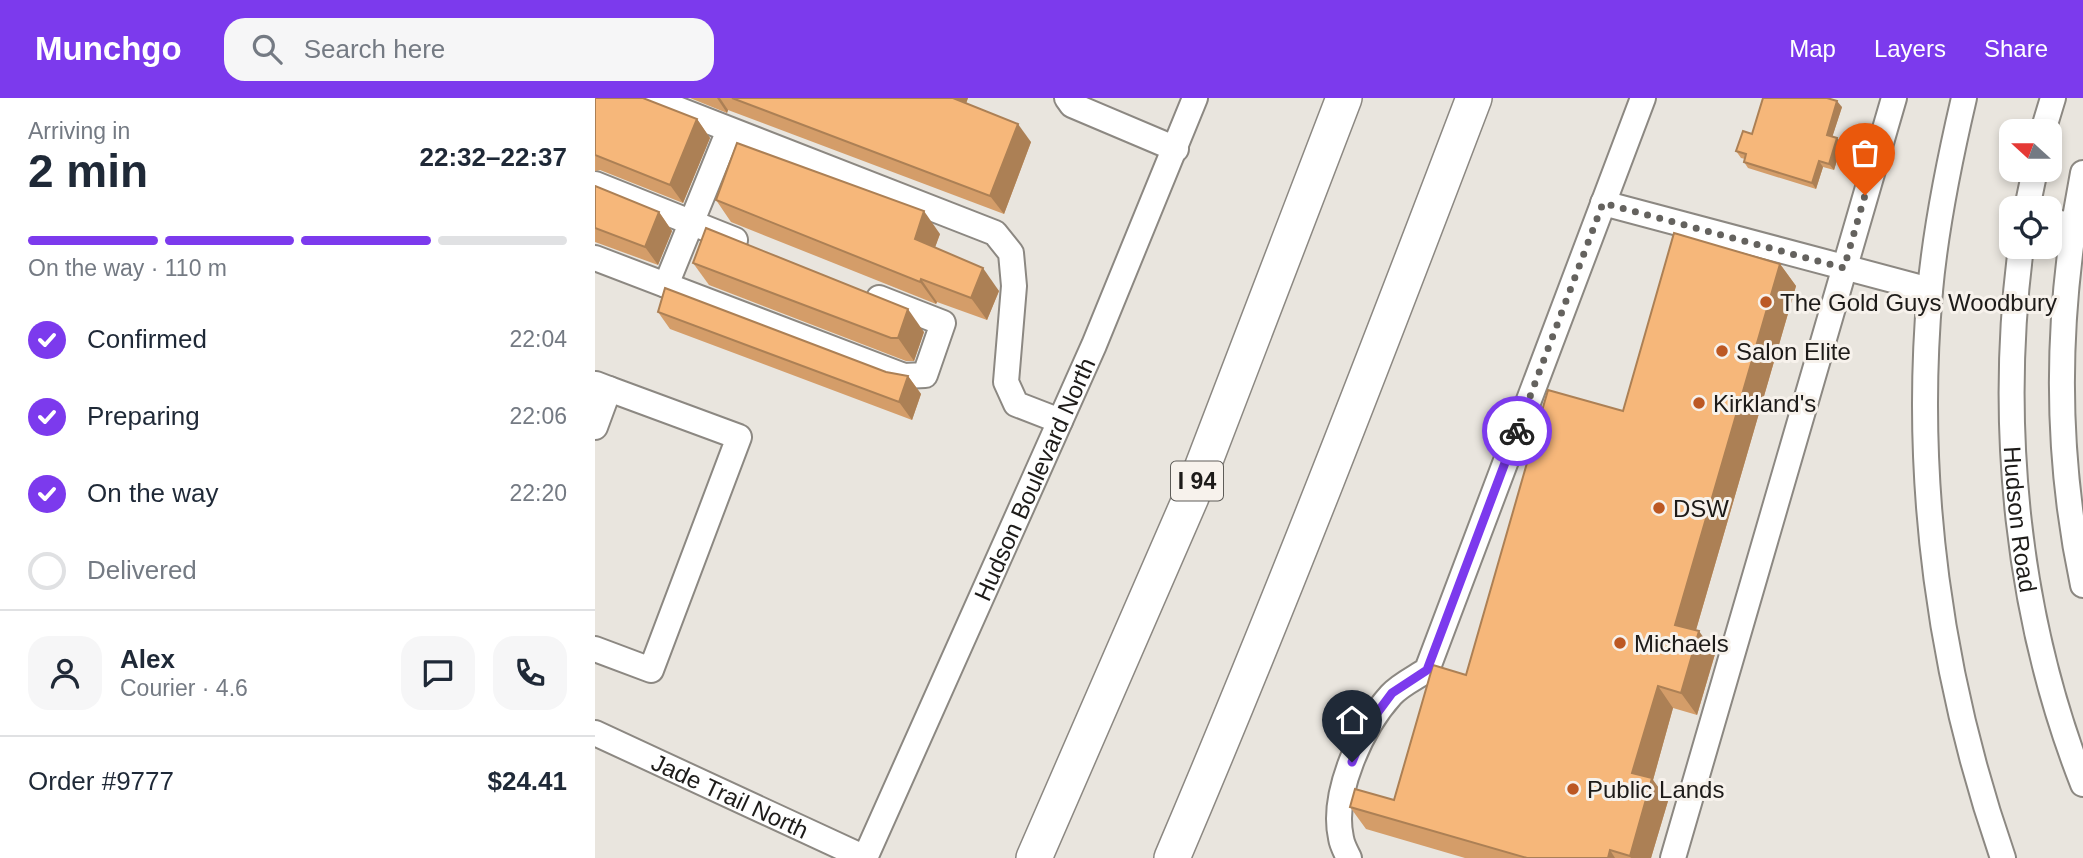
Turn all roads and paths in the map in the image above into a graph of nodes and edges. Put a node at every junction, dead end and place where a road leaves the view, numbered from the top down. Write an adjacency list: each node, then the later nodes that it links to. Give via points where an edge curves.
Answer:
1 (649, 98): 11 (street)
2 (1067, 98): 12 (street, via 1072,105)
3 (1195, 98): 12 (street, Hudson Boulevard North)
4 (1344, 98): 33 (highway, I 94, via 1191,496)
5 (1474, 98): 34 (highway, via 1333,467)
6 (1643, 98): 15 (street)
7 (1894, 98): 21 (street)
8 (1964, 98): 24 (street)
9 (2053, 98): 10 (street)
10 (2047, 119)
11 (729, 130): 16 (street); 26 (street, via 995,233 1011,253 1014,286 1006,382 1016,404)
12 (1175, 149): 26 (street, Hudson Boulevard North)
13 (2083, 173): 17 (street, Hudson Road)
14 (595, 184): 16 (street)
15 (1603, 203): 21 (street); 35 (street, via 1427,670 1392,693 1366,728 1352,762 1340,801 1341,838)
16 (691, 222): 18 (street); 22 (street)
17 (2068, 225): 28 (street, Hudson Road, via 2061,422)
18 (754, 247)
19 (595, 258): 22 (street)
20 (2019, 259): 31 (street, Hudson Road, via 2012,422 2016,489 2038,635 2056,707)
21 (1844, 268): 24 (street); 36 (street)
22 (667, 285): 23 (street, via 904,376 925,375 943,323)
23 (855, 288)
24 (1930, 290): 37 (street, via 1925,427 1935,574 1962,723)
25 (602, 387): 27 (street); 29 (street, via 739,437 651,670)
26 (1060, 421): 32 (street, Hudson Boulevard North)
27 (595, 427)
28 (2083, 586)
29 (595, 649)
30 (595, 733): 32 (street, Jade Trail North)
31 (2083, 784)
32 (865, 858)
33 (1034, 858)
34 (1172, 858)
35 (1349, 858)
36 (1673, 858)
37 (2003, 858)

